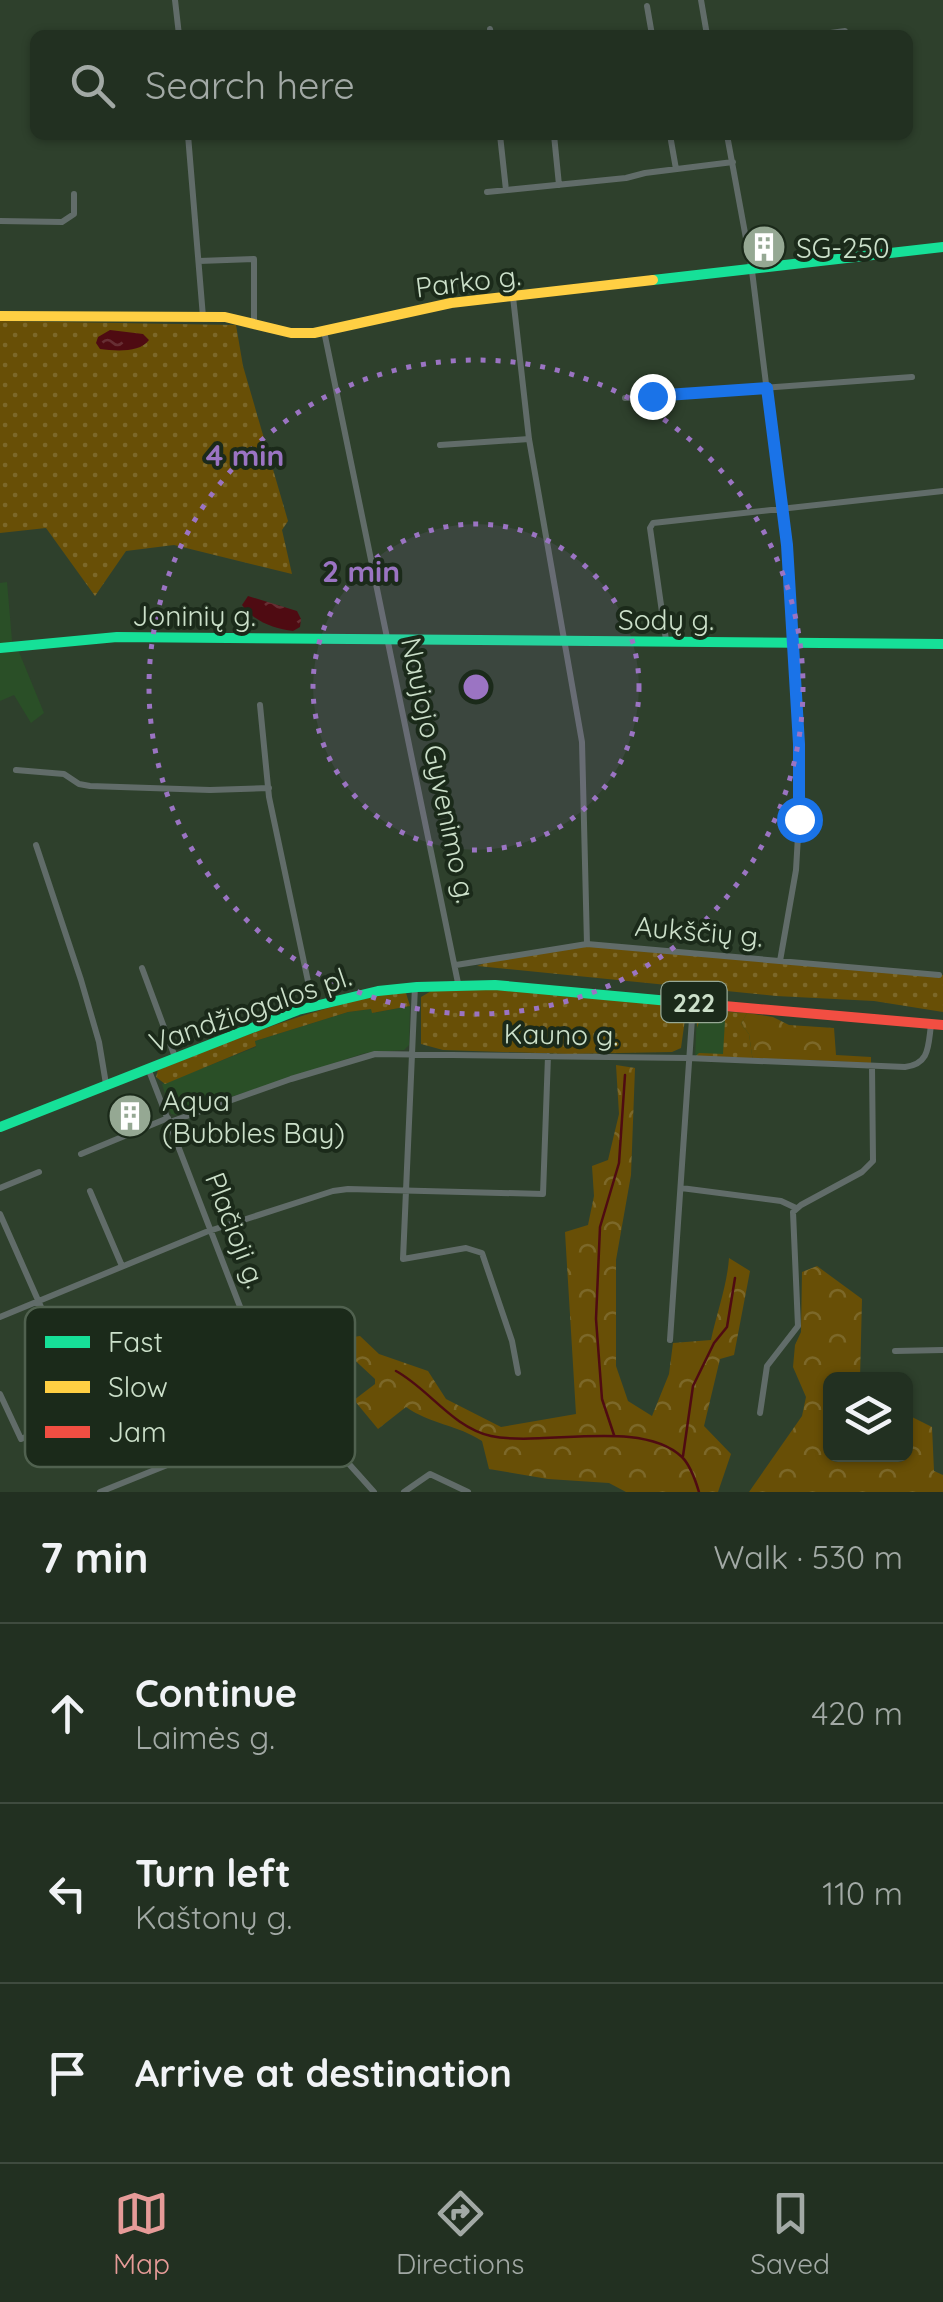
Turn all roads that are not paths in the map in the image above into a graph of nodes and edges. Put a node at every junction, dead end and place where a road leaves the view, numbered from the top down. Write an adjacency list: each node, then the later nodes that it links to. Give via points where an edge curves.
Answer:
1 (175, 0): 4 (street)
2 (701, 0): 6 (street)
3 (646, 6): 5 (street)
4 (178, 30)
5 (651, 30)
6 (706, 30)
7 (188, 140): 20 (street)
8 (501, 140): 15 (street)
9 (554, 140): 14 (street)
10 (671, 140): 13 (street)
11 (728, 140): 12 (street)
12 (733, 162): 13 (street); 21 (street)
13 (676, 169): 14 (street)
14 (559, 185): 15 (street)
15 (506, 190): 16 (street)
16 (487, 192)
17 (74, 194): 18 (street, via 74,214 64,222)
18 (0, 222)
19 (943, 247): 21 (street, Parko g.)
20 (199, 261): 24 (street); 25 (street, via 254,259)
21 (752, 270): 22 (street, Parko g.); 28 (street)
22 (513, 297): 26 (street, Parko g., via 424,307); 30 (street)
23 (0, 316): 24 (street, Parko g.)
24 (203, 318): 25 (street, Parko g.)
25 (254, 323): 26 (street, Parko g., via 291,333)
26 (324, 331): 34 (street, Naujojo Gyvenimo g.)
27 (912, 377): 28 (street)
28 (767, 388): 29 (street); 33 (street)
29 (625, 398)
30 (529, 439): 31 (street); 36 (street)
31 (440, 445)
32 (943, 491): 33 (street)
33 (781, 510): 35 (street, via 652,524); 37 (street)
34 (389, 638): 36 (street, Sodų g.); 39 (street, Joninių g., via 118,637); 46 (street, Naujojo Gyvenimo g.)
35 (666, 640): 36 (street, Sodų g.); 37 (street, Sodų g.)
36 (564, 641): 44 (street, via 582,744)
37 (793, 643): 38 (street, Sodų g.); 45 (street, via 799,819)
38 (943, 644)
39 (0, 648)
40 (260, 705): 42 (street)
41 (16, 770): 42 (street, via 64,774 81,785)
42 (268, 788): 52 (street)
43 (36, 845): 60 (street, via 99,1042)
44 (587, 944): 45 (street, Aukščių g.); 46 (street, Aukščių g.)
45 (780, 960): 48 (street, Aukščių g.)
46 (456, 965): 49 (street, Naujojo Gyvenimo g.)
47 (142, 968): 56 (street)
48 (939, 975)
49 (458, 983): 50 (street, Vandžiogalos pl. / 222); 51 (street, Vandžiogalos pl. / 222)
50 (416, 985): 52 (street, Vandžiogalos pl. / 222); 54 (street)
51 (694, 1002): 53 (street, Vandžiogalos pl. / 222); 57 (street)
52 (313, 1005): 56 (street, Vandžiogalos pl. / 222)
53 (937, 1025): 58 (street, Kauno g., via 920,1064)
54 (413, 1053): 55 (street, Kauno g.); 61 (street, Kauno g., via 355,1059); 67 (street)
55 (548, 1056): 57 (street, Kauno g.); 67 (street, via 543,1194)
56 (175, 1057): 59 (street, Vandžiogalos pl. / 222)
57 (688, 1058): 58 (street, Kauno g.); 66 (street)
58 (872, 1066): 69 (street, via 872,1164)
59 (148, 1068): 60 (street, Vandžiogalos pl. / 222); 61 (street, Plačioji g.)
60 (106, 1084): 62 (street, Vandžiogalos pl. / 222)
61 (169, 1120): 63 (street, Kauno g.); 71 (street, Plačioji g.)
62 (0, 1127)
63 (81, 1154)
64 (39, 1172): 65 (street)
65 (0, 1188)
66 (682, 1188): 69 (street); 77 (street)
67 (405, 1190): 71 (street, via 333,1191); 80 (street, via 402,1259 466,1248 482,1252)
68 (90, 1191): 72 (street)
69 (796, 1208): 82 (street, via 798,1326 767,1366)
70 (0, 1214): 73 (street)
71 (213, 1230): 72 (street); 75 (street, Plačioji g.)
72 (122, 1266): 73 (street)
73 (40, 1301): 74 (street); 76 (street)
74 (43, 1307)
75 (241, 1307)
76 (0, 1317)
77 (670, 1340)
78 (943, 1350): 79 (street)
79 (896, 1351)
80 (518, 1373)
81 (0, 1394): 83 (street)
82 (760, 1412)
83 (25, 1437)
84 (162, 1467): 86 (street)
85 (352, 1467): 87 (street, Plačioji g.)
86 (100, 1492)
87 (374, 1492)
88 (404, 1492): 89 (street, via 430,1474)
89 (468, 1492)

